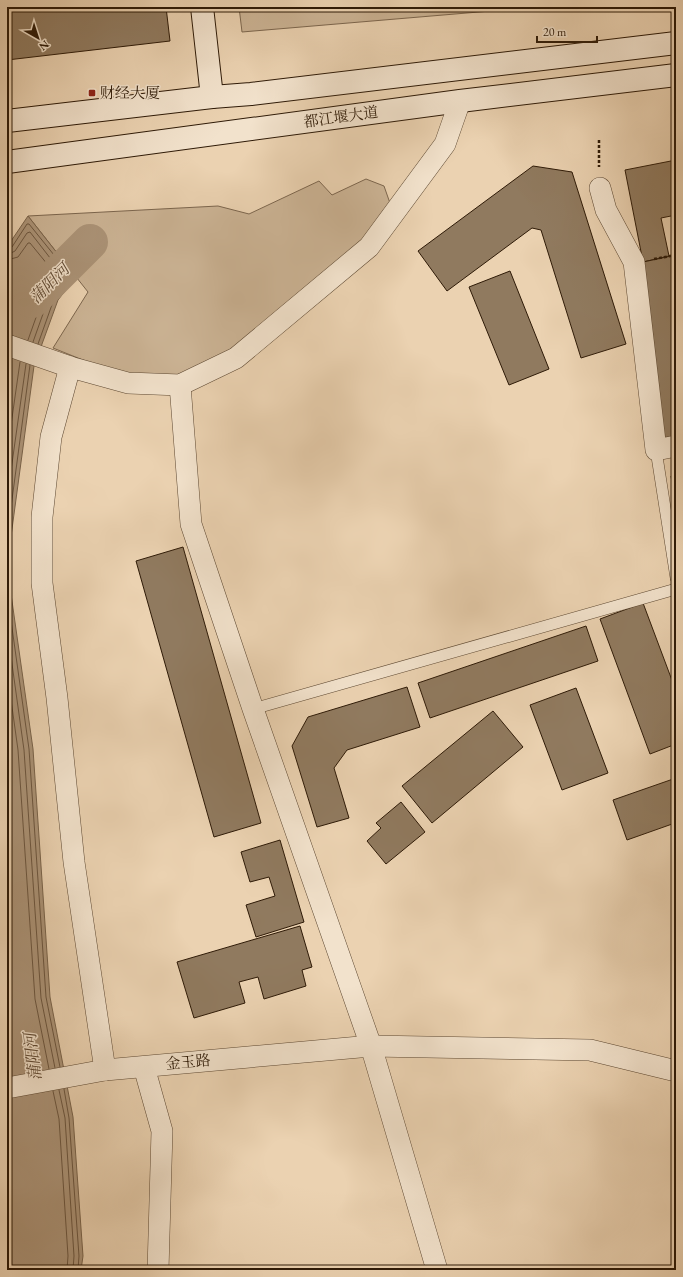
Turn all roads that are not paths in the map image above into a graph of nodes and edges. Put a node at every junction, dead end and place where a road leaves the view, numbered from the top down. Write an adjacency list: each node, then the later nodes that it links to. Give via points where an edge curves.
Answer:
1 (202, 7): 4 (main road)
2 (676, 43): 4 (main road)
3 (676, 75): 5 (main road, 都江堰大道)
4 (212, 97): 6 (main road)
5 (460, 101): 7 (main road, 都江堰大道); 11 (street, via 445,144 369,247 236,358)
6 (7, 121)
7 (7, 162)
8 (600, 188): 12 (street, via 606,210 634,262)
9 (7, 345): 10 (street)
10 (70, 367): 11 (street, via 128,383); 18 (street, via 51,437 42,517 42,583 74,862)
11 (180, 385): 15 (street, via 191,524)
12 (666, 448): 13 (lane)
13 (676, 578)
14 (676, 589): 15 (lane)
15 (253, 709): 16 (street)
16 (371, 1046): 17 (street, 金玉路); 19 (street, 金玉路, via 590,1050); 22 (street)
17 (144, 1067): 18 (street, 金玉路); 21 (street, via 162,1131)
18 (105, 1070): 20 (street, 金玉路)
19 (676, 1071)
20 (7, 1088)
21 (158, 1270)
22 (437, 1270)

